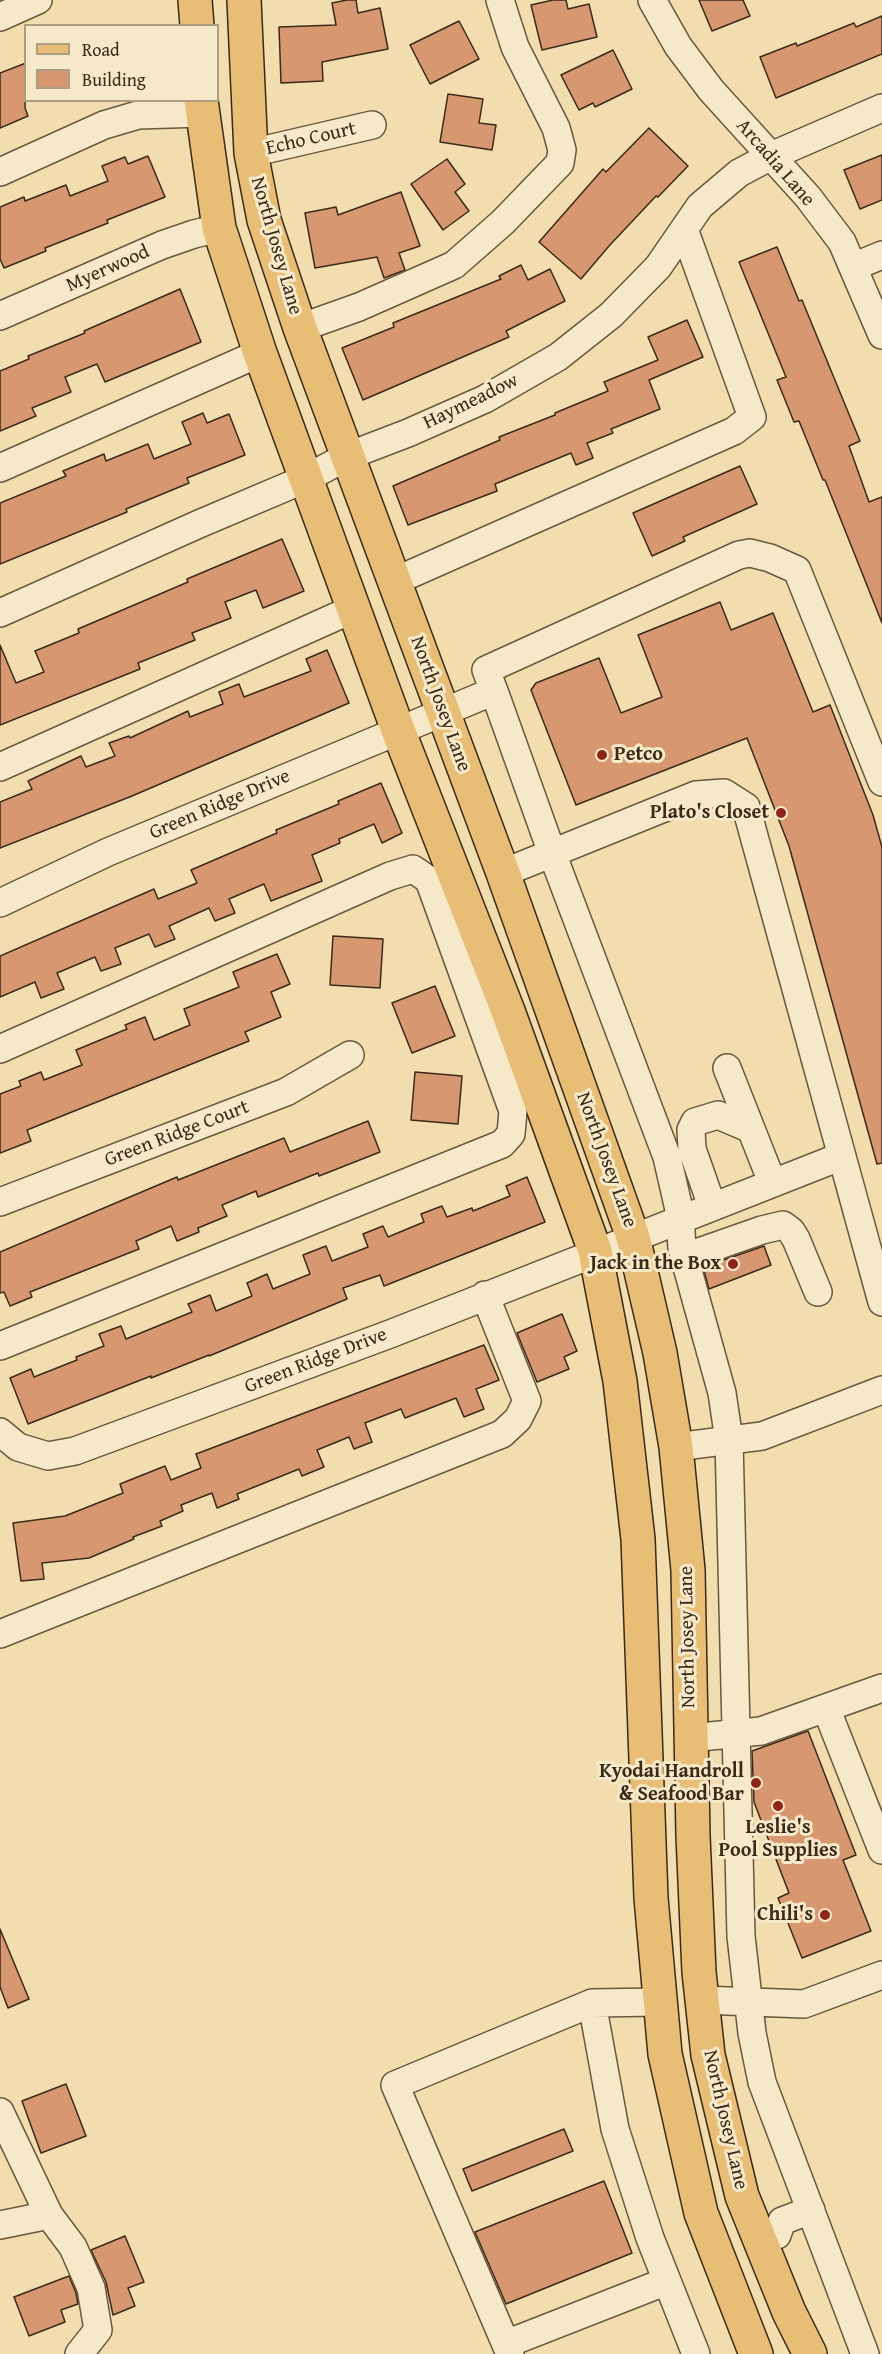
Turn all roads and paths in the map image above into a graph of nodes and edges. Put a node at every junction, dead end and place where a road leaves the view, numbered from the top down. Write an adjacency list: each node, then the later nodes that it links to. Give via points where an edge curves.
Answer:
1 (38, 0): 6 (street)
2 (195, 0): 7 (main road)
3 (244, 0): 11 (main road, North Josey Lane)
4 (500, 0): 19 (street, via 515,47 556,128 562,150 560,163 454,265)
5 (652, 0): 12 (street, Arcadia Lane, via 678,46 711,90)
6 (0, 17)
7 (197, 24)
8 (201, 107): 13 (street, via 138,115 104,125); 14 (main road, North Josey Lane)
9 (882, 108): 12 (street, Haymeadow)
10 (372, 124): 11 (street, Echo Court)
11 (250, 153): 19 (main road, North Josey Lane, via 264,220)
12 (771, 156): 15 (street, Haymeadow, via 719,188 699,206); 17 (street, Arcadia Lane, via 808,196 842,242)
13 (0, 172)
14 (219, 228): 18 (street, Myerwood, via 162,245); 21 (main road, North Josey Lane)
15 (684, 229): 22 (street, Haymeadow, via 658,267 611,315 558,357 484,399); 25 (street, via 752,417 734,431)
16 (882, 255): 17 (street)
17 (853, 267): 20 (street, Arcadia Lane)
18 (0, 316)
19 (300, 328): 22 (main road, North Josey Lane)
20 (882, 335)
21 (260, 352): 23 (street); 24 (main road, North Josey Lane)
22 (348, 456): 24 (street, Haymeadow); 25 (main road, North Josey Lane)
23 (0, 468)
24 (305, 479): 26 (main road, North Josey Lane); 27 (street, Haymeadow)
25 (394, 581): 29 (main road, North Josey Lane)
26 (353, 609): 30 (main road, North Josey Lane); 31 (street)
27 (0, 613)
28 (494, 691): 29 (street, Green Ridge Drive); 32 (street, via 486,670 750,553 797,570); 33 (street)
29 (443, 711): 30 (street, Green Ridge Drive); 34 (main road, North Josey Lane)
30 (398, 730): 35 (street, Green Ridge Drive, via 108,852); 49 (main road, North Josey Lane)
31 (0, 767)
32 (882, 782)
33 (552, 853): 34 (street); 41 (street); 42 (street, via 696,795 724,793 746,807)
34 (503, 873): 48 (main road, North Josey Lane)
35 (0, 903)
36 (0, 1049): 54 (street, via 413,869 429,880 513,1111 511,1134 502,1144)
37 (350, 1055): 44 (street, Green Ridge Court, via 285,1092)
38 (727, 1068): 39 (street)
39 (751, 1129): 40 (street, via 725,1116 711,1115 695,1122); 43 (street)
40 (690, 1137): 41 (street); 45 (street)
41 (662, 1145): 46 (street)
42 (842, 1156): 43 (street, Green Ridge Drive); 53 (street)
43 (770, 1183): 45 (street, Green Ridge Drive); 47 (street)
44 (0, 1202)
45 (712, 1206): 46 (street, Green Ridge Drive)
46 (680, 1218): 48 (street, Green Ridge Drive); 50 (street)
47 (783, 1225): 50 (street); 51 (street, via 796,1239)
48 (633, 1237): 49 (street, Green Ridge Drive); 58 (main road, North Josey Lane, via 660,1353)
49 (596, 1251): 52 (street, Green Ridge Drive); 67 (main road, North Josey Lane, via 620,1382 638,1539 651,1898)
50 (685, 1257): 57 (street, via 722,1393)
51 (818, 1292)
52 (485, 1295): 56 (street, Green Ridge Drive, via 75,1451 48,1456 18,1447); 59 (street, via 527,1401 518,1419 502,1434)
53 (882, 1302)
54 (0, 1346)
55 (882, 1390): 57 (street, via 762,1436)
56 (0, 1432)
57 (729, 1440): 58 (street); 62 (street)
58 (676, 1447): 63 (main road, North Josey Lane, via 688,1570)
59 (0, 1634)
60 (882, 1688): 61 (street)
61 (826, 1708): 62 (street, via 761,1731); 64 (street)
62 (736, 1733): 63 (street); 68 (street, via 741,1936)
63 (690, 1738): 66 (main road, North Josey Lane)
64 (882, 1850)
65 (882, 1975): 68 (street, via 804,2004)
66 (702, 2000): 67 (main road); 68 (street); 74 (main road, North Josey Lane, via 708,2055 742,2196)
67 (660, 2002): 69 (street); 79 (main road, North Josey Lane, via 665,2054 701,2213)
68 (748, 2002): 72 (street, via 762,2082)
69 (592, 2003): 75 (street, via 615,2129); 76 (street, via 395,2085)
70 (0, 2112): 71 (street)
71 (49, 2215): 73 (street); 77 (street, via 74,2247 91,2288 98,2330)
72 (815, 2220): 74 (street, via 784,2241); 81 (street)
73 (0, 2224)
74 (769, 2238): 80 (main road, North Josey Lane, via 789,2312)
75 (667, 2281): 76 (street); 78 (street)
76 (508, 2349)
77 (79, 2354)
78 (696, 2354)
79 (756, 2354)
80 (810, 2354)
81 (865, 2354)

